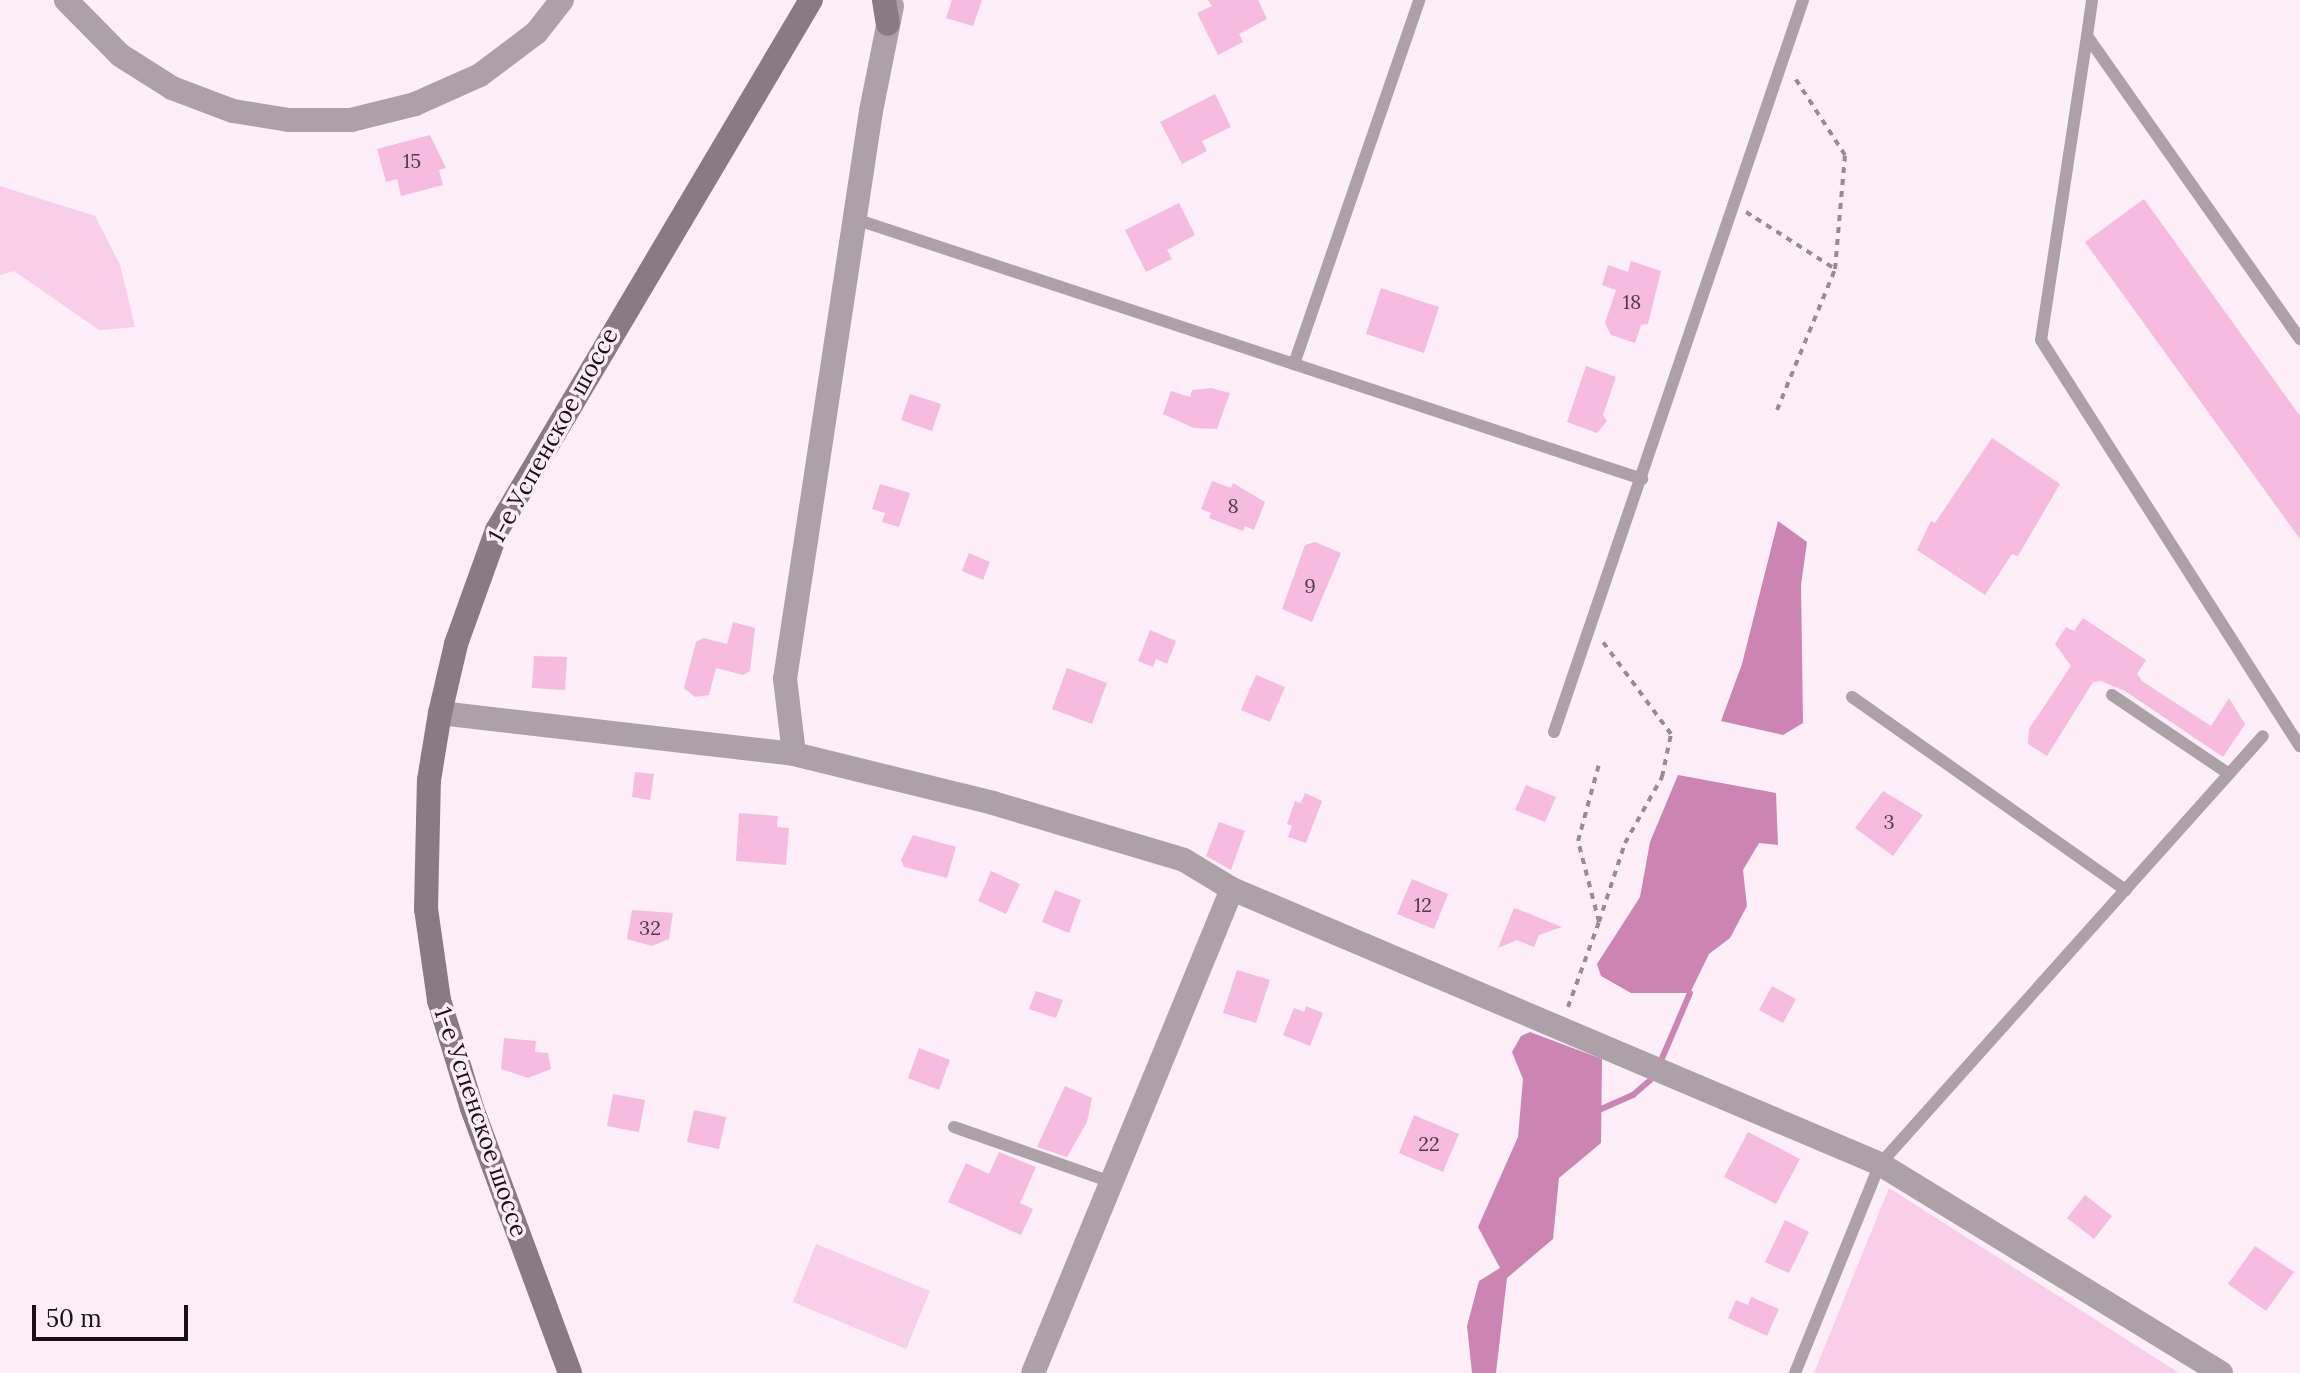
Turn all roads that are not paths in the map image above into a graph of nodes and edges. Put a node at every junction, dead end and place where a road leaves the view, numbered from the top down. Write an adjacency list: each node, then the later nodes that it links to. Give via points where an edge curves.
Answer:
1 (66, 0): 2 (street, via 120,55 172,88 233,111 289,120 351,120 415,104 480,75 536,33)
2 (562, 0)
3 (811, 0): 15 (main road, 1-е Успенское шоссе, via 497,530 456,644)
4 (1419, 0): 11 (lane)
5 (1803, 0): 12 (lane)
6 (2092, 0): 8 (lane)
7 (888, 8): 9 (street)
8 (2087, 36): 10 (lane); 18 (lane, via 2041,340)
9 (855, 219): 11 (lane); 19 (street, via 785,679)
10 (2300, 339)
11 (1294, 364): 12 (lane)
12 (1642, 479): 16 (lane)
13 (2112, 695): 20 (lane)
14 (1852, 697): 22 (lane)
15 (440, 713): 19 (street); 26 (main road, 1-е Успенское шоссе, via 429,780 426,896 439,1000 472,1108)
16 (1554, 732)
17 (2263, 736): 20 (lane)
18 (2300, 747)
19 (794, 754): 21 (street, via 993,803 1184,860)
20 (2229, 774): 22 (lane)
21 (1232, 889): 24 (street); 25 (street)
22 (2126, 890): 24 (lane)
23 (954, 1127): 25 (lane)
24 (1880, 1164): 28 (lane); 29 (street)
25 (1111, 1182): 27 (street)
26 (570, 1373)
27 (1033, 1373)
28 (1795, 1373)
29 (2221, 1373)

